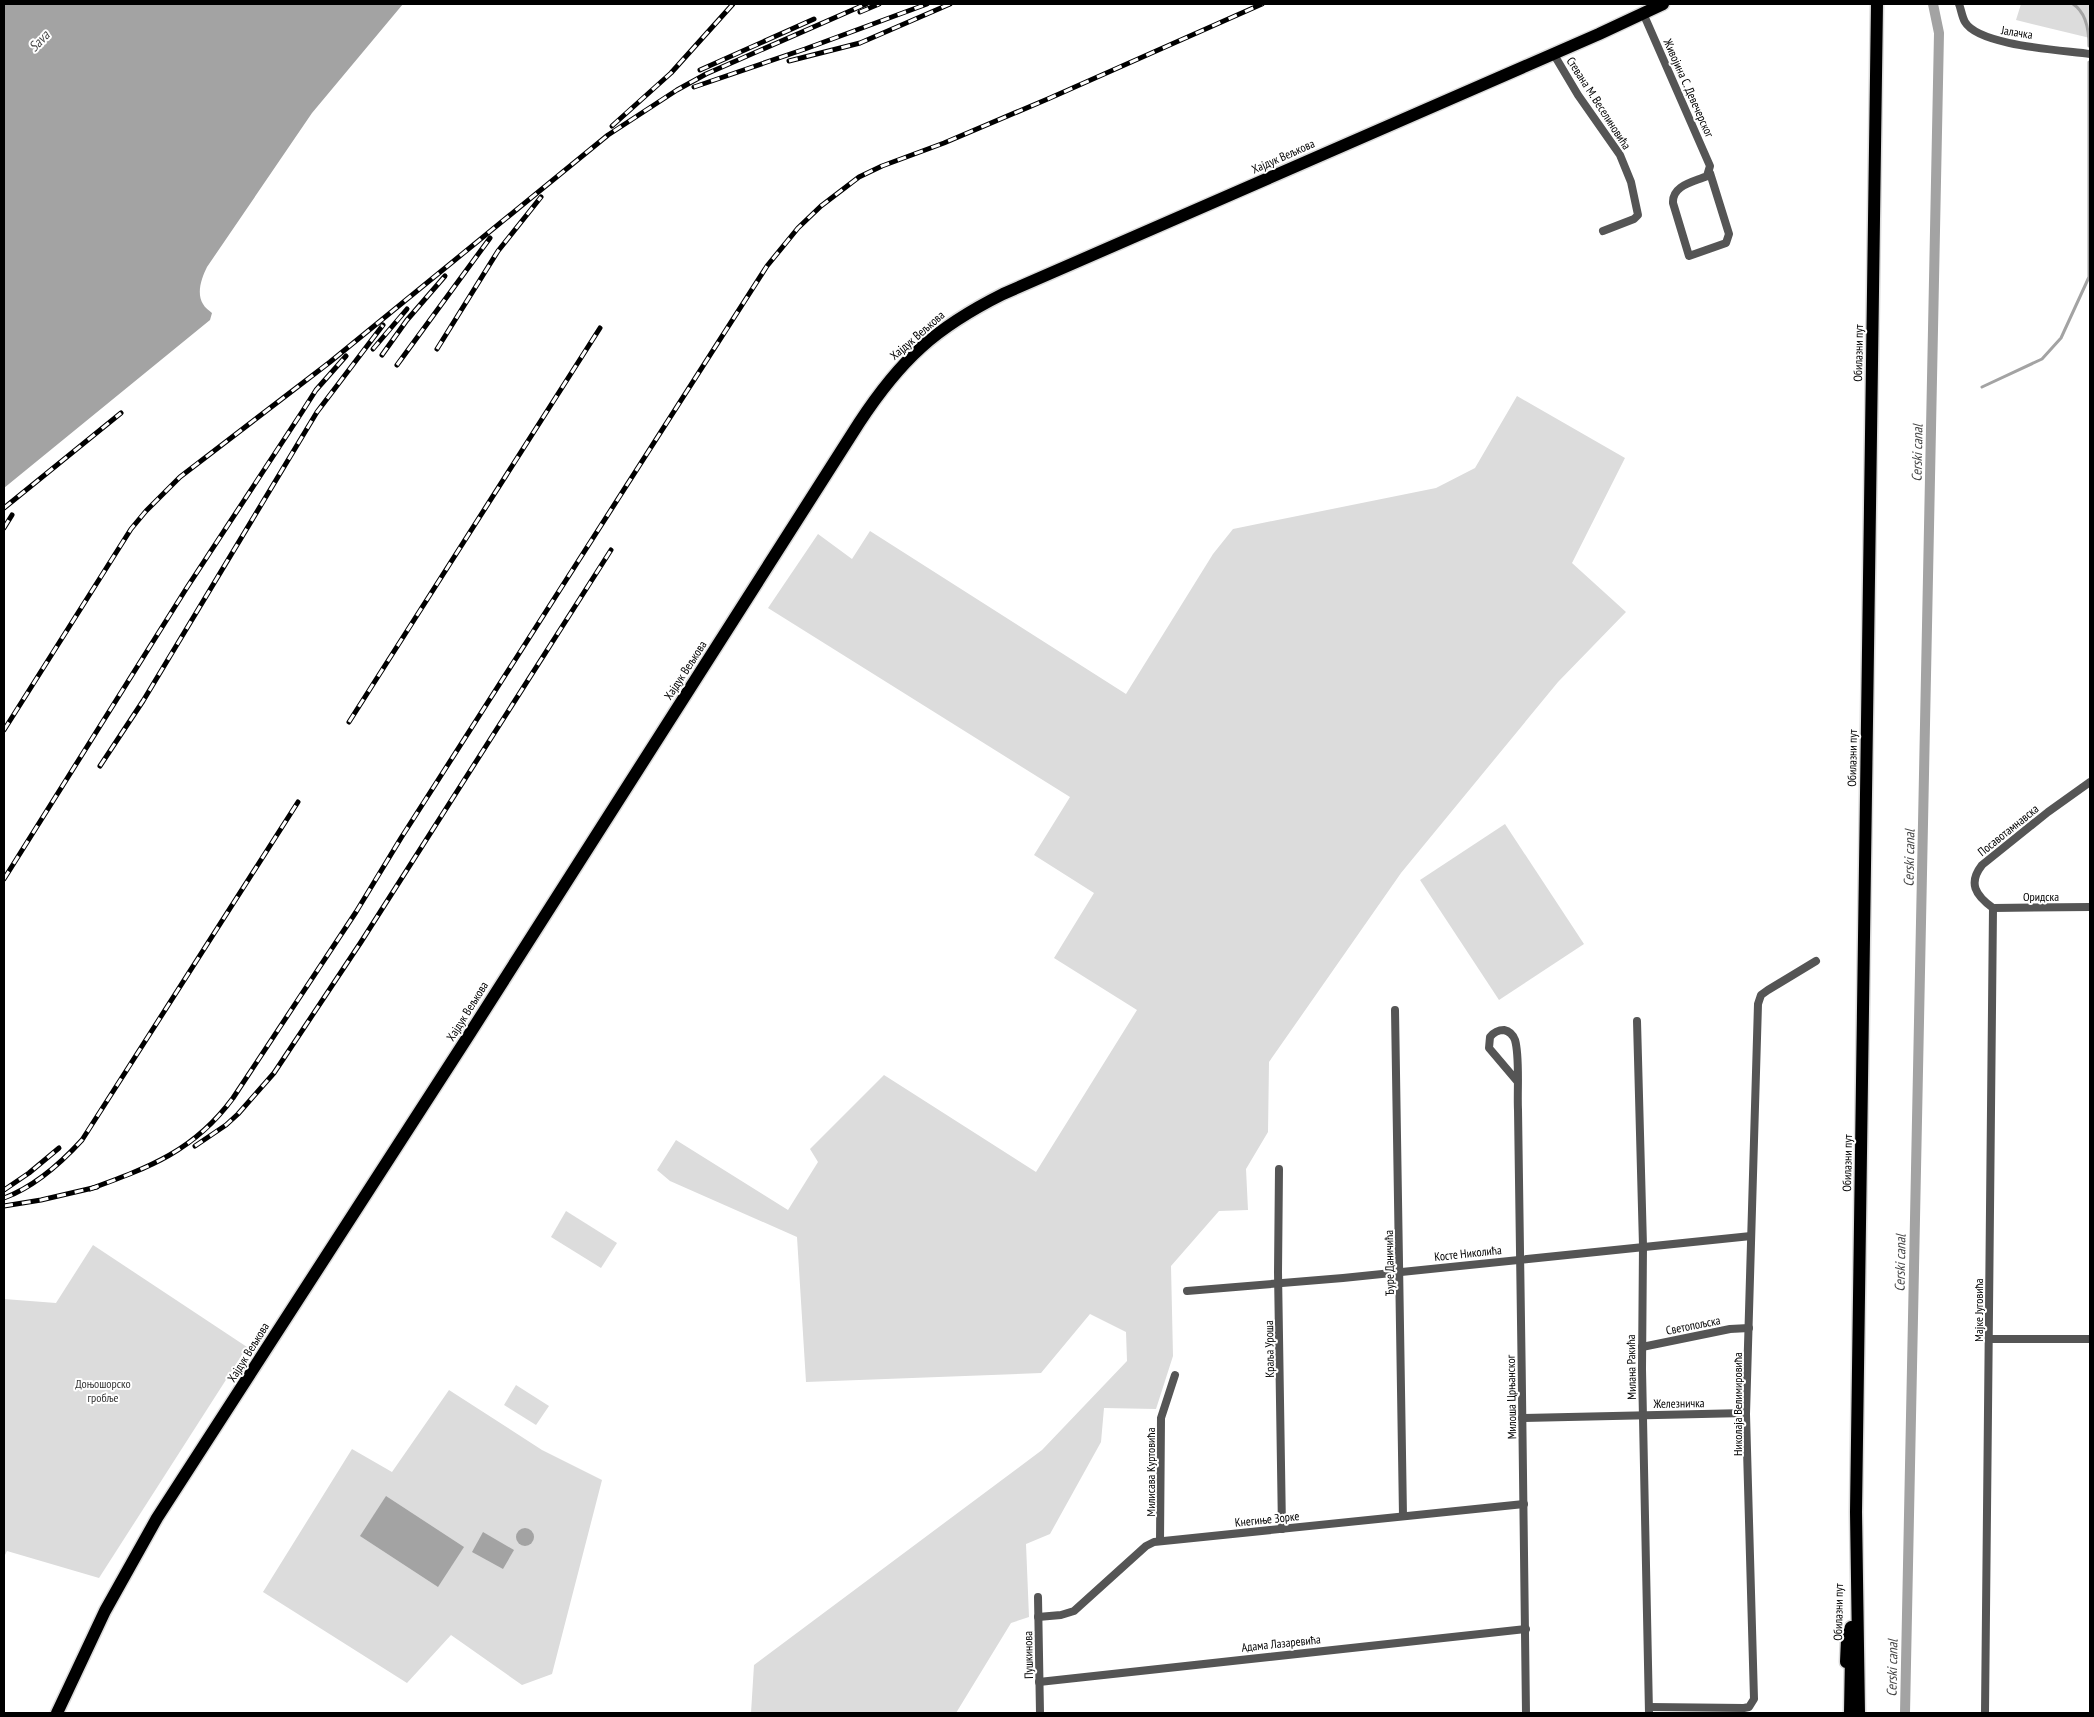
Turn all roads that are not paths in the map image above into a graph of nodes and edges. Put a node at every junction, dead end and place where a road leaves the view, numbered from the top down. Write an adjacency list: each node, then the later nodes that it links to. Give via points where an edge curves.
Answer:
1 (1663, 4): 5 (main road, Хајдук Вељкова)
2 (1867, 4): 6 (main road)
3 (1877, 4): 6 (main road, Обилазни пут)
4 (1959, 4): 8 (street, Јалачка, via 1966,23 1999,42)
5 (1643, 13): 7 (main road, Хајдук Вељкова); 9 (street, Живојина С. Девечерског, via 1709,161)
6 (1876, 24): 34 (main road, Обилазни пут)
7 (1553, 53): 10 (street, Стевана М. Веселиновића, via 1578,96 1620,155 1631,182 1638,215); 44 (main road, Хајдук Вељкова, via 1003,294 944,328 902,364 859,423 157,1518 105,1611)
8 (2090, 54)
9 (1710, 173): 9 (street, Живојина С. Девечерског, via 1680,188 1674,195 1673,203 1689,256 1728,240 1729,234)
10 (1603, 231)
11 (2090, 782): 13 (street, Посавотамнавска, via 1982,865 1975,875 1974,884 1977,893)
12 (2090, 907): 13 (street, Оридска)
13 (1993, 908): 26 (street, Мајке Југовића)
14 (1816, 961): 19 (street, Николаја Велимировића, via 1759,999)
15 (1395, 1010): 22 (street, Ђуре Даничића)
16 (1637, 1021): 20 (street, Милана Ракића)
17 (1517, 1081): 17 (street, Милоша Црњанског, via 1515,1039 1508,1031 1497,1031 1490,1037 1489,1048); 21 (street, Милоша Црњанског)
18 (1279, 1169): 23 (street, Краља Уроша)
19 (1751, 1236): 20 (street, Косте Николића); 25 (street, Николаја Велимировића)
20 (1643, 1246): 21 (street, Косте Николића); 28 (street, Милана Ракића)
21 (1520, 1259): 22 (street, Косте Николића); 32 (street, Милоша Црњанског)
22 (1401, 1272): 23 (street, Косте Николића); 35 (street, Ђуре Даничића)
23 (1279, 1283): 24 (street, Косте Николића); 36 (street, Краља Уроша)
24 (1187, 1291)
25 (1749, 1328): 28 (street, Светопољска); 30 (street, Николаја Велимировића)
26 (1990, 1339): 27 (street); 50 (street, Мајке Југовића)
27 (2090, 1340)
28 (1642, 1347): 31 (street, Милана Ракића)
29 (1175, 1375): 37 (street, Милисава Куртовића, via 1161,1418)
30 (1746, 1413): 31 (street, Железничка); 43 (street, Николаја Велимировића, via 1755,1674 1753,1703 1744,1708)
31 (1643, 1415): 32 (street, Железничка); 43 (street, Милана Ракића)
32 (1522, 1418): 33 (street, Милоша Црњанског)
33 (1524, 1504): 35 (street, Кнегиње Зорке); 41 (street, Милоша Црњанског)
34 (1856, 1512): 40 (main road, Обилазни пут); 49 (main road, Обилазни пут)
35 (1403, 1516): 36 (street, Кнегиње Зорке)
36 (1282, 1529): 37 (street, Кнегиње Зорке)
37 (1160, 1541): 39 (street, Кнегиње Зорке, via 1146,1546 1074,1610 1061,1615)
38 (1038, 1597): 39 (street, Пушкинова)
39 (1038, 1616): 42 (street, Пушкинова)
40 (1851, 1627): 47 (main road, via 1847,1639); 48 (main road, Обилазни пут)
41 (1526, 1629): 42 (street, Адама Лазаревића); 46 (street, Милоша Црњанског)
42 (1039, 1682): 45 (street, Пушкинова)
43 (1649, 1710)
44 (57, 1713)
45 (1040, 1713)
46 (1526, 1713)
47 (1844, 1713)
48 (1850, 1713)
49 (1859, 1713)
50 (1985, 1713)

